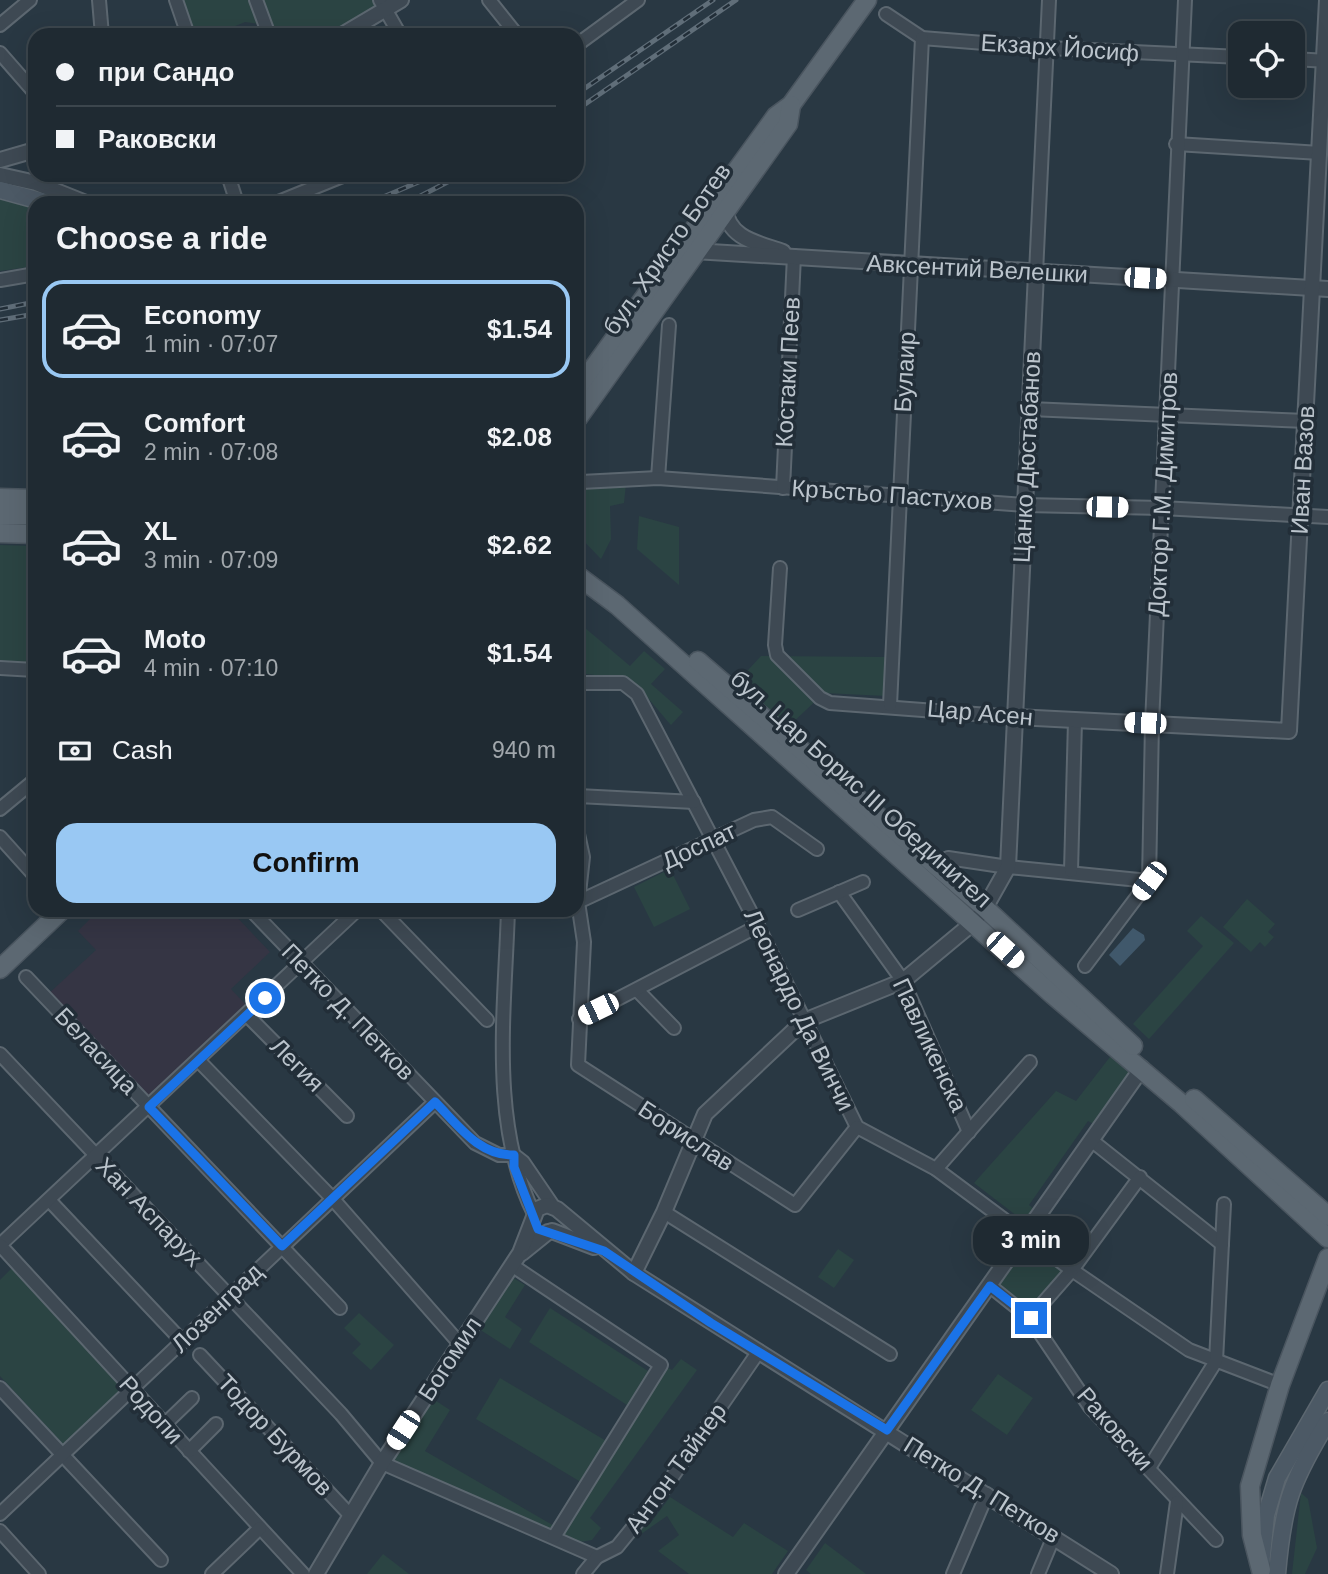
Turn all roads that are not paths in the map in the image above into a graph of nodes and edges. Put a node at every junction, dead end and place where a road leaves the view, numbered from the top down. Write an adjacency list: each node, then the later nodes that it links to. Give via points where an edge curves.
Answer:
1 (30, 0): 14 (street)
2 (99, 0): 15 (street)
3 (176, 0): 16 (street)
4 (256, 0): 17 (street)
5 (401, 0): 12 (street)
6 (489, 0): 20 (street)
7 (638, 0): 22 (street)
8 (867, 0): 30 (main road, бул. Христо Ботев)
9 (1049, 0): 23 (street, Цанко Дюстабанов)
10 (1185, 0): 25 (street, Доктор Г.М. Димитров)
11 (1327, 0): 28 (street, Иван Вазов)
12 (384, 5): 18 (street); 19 (street)
13 (886, 14): 21 (street, Екзарх Йосиф)
14 (0, 25)
15 (102, 28)
16 (186, 28)
17 (266, 28)
18 (352, 28)
19 (396, 28)
20 (511, 28)
21 (922, 38): 23 (street, Екзарх Йосиф); 46 (street, Булаир)
22 (584, 40)
23 (1048, 48): 25 (street, Екзарх Йосиф); 47 (street, Цанко Дюстабанов)
24 (0, 54): 29 (street)
25 (1183, 55): 26 (street, Екзарх Йосиф); 31 (street, Доктор Г.М. Димитров)
26 (1228, 57)
27 (1305, 60): 28 (street)
28 (1326, 61): 33 (street, Иван Вазов)
29 (28, 85)
30 (791, 105): 43 (main road, бул. Христо Ботев, via 788,124); 44 (main road, бул. Христо Ботев, via 776,116)
31 (1176, 144): 33 (street); 49 (street, Доктор Г.М. Димитров)
32 (28, 152): 34 (street)
33 (1320, 153): 51 (street, Иван Вазов)
34 (0, 160)
35 (0, 175): 36 (street)
36 (28, 181)
37 (32, 182): 40 (street)
38 (321, 182): 41 (street)
39 (6, 191): 42 (main road)
40 (68, 196)
41 (291, 196)
42 (28, 197)
43 (726, 208): 44 (main road, бул. Христо Ботев); 45 (street, Авксентий Велешки, via 730,225 743,238)
44 (686, 249): 45 (street, Авксентий Велешки); 53 (main road, бул. Христо Ботев); 54 (main road, бул. Христо Ботев)
45 (794, 256): 46 (street, Авксентий Велешки); 60 (street, Костаки Пеев)
46 (912, 266): 47 (street, Авксентий Велешки); 61 (street, Булаир)
47 (1036, 273): 49 (street, Авксентий Велешки); 55 (street, Цанко Дюстабанов)
48 (28, 275): 50 (street)
49 (1172, 279): 51 (street, Авксентий Велешки); 56 (street, Доктор Г.М. Димитров)
50 (0, 280)
51 (1321, 289): 57 (street, Иван Вазов)
52 (669, 325): 58 (street)
53 (584, 381)
54 (584, 409)
55 (1030, 409): 56 (street); 64 (street, Цанко Дюстабанов)
56 (1168, 412): 57 (street); 65 (street, Доктор Г.М. Димитров)
57 (1306, 421): 68 (street, Иван Вазов)
58 (658, 478): 59 (street, Кръстьо Пастухов); 60 (street, Кръстьо Пастухов)
59 (584, 482)
60 (783, 488): 61 (street, Кръстьо Пастухов)
61 (899, 497): 64 (street, Кръстьо Пастухов); 78 (street, Булаир)
62 (0, 498): 63 (main road)
63 (28, 499)
64 (1025, 505): 65 (street, Кръстьо Пастухов); 79 (street, Цанко Дюстабанов)
65 (1162, 508): 68 (street, Кръстьо Пастухов); 81 (street, Доктор Г.М. Димитров)
66 (0, 515): 67 (main road)
67 (28, 515)
68 (1300, 517): 69 (street, Кръстьо Пастухов); 82 (street, Иван Вазов)
69 (1328, 517)
70 (0, 533): 71 (main road)
71 (28, 534)
72 (584, 566): 99 (main road, бул. Цар Борис III Обединител)
73 (780, 568): 78 (street, Цар Асен, via 775,645 780,660 824,700)
74 (584, 580): 99 (main road, бул. Цар Борис III Обединител)
75 (0, 668): 76 (street)
76 (28, 670)
77 (584, 683): 85 (street, Леонардо Да Винчи, via 620,682 637,694)
78 (890, 705): 79 (street, Цар Асен)
79 (1015, 717): 80 (street, Цар Асен); 91 (street, Цанко Дюстабанов)
80 (1075, 721): 81 (street, Цар Асен); 93 (street)
81 (1152, 723): 82 (street, Цар Асен); 94 (street, Доктор Г.М. Димитров)
82 (1289, 731)
83 (28, 786): 86 (street)
84 (584, 796): 85 (street)
85 (694, 802): 88 (street, Леонардо Да Винчи)
86 (0, 810)
87 (0, 837): 92 (street)
88 (713, 840): 89 (street, Доспат, via 754,820 772,817); 97 (street, Доспат); 106 (street, Леонардо Да Винчи)
89 (817, 849)
90 (948, 858): 91 (street)
91 (1008, 867): 93 (street); 99 (street, Цанко Дюстабанов)
92 (28, 868)
93 (1071, 872): 94 (street)
94 (1149, 881): 108 (street)
95 (863, 882): 96 (street)
96 (839, 892): 98 (street); 111 (street, Павликенска)
97 (584, 899)
98 (798, 910)
99 (980, 915): 111 (street); 121 (main road, бул. Цар Борис III Обединител, via 1054,995); 138 (main road, бул. Цар Борис III Обединител)
100 (55, 917): 109 (main road)
101 (257, 917): 107 (street, Петко Д. Петков)
102 (350, 917): 107 (street)
103 (388, 917): 115 (street)
104 (509, 917): 129 (street, via 505,1087)
105 (580, 917): 114 (street)
106 (758, 926): 112 (street); 116 (street, Леонардо Да Винчи)
107 (300, 964): 113 (street); 122 (street, Петко Д. Петков)
108 (1085, 966)
109 (0, 969)
110 (26, 977): 123 (street, Беласица)
111 (903, 981): 116 (street); 126 (street, Павликенска)
112 (637, 990): 114 (street); 117 (street)
113 (247, 1015): 119 (street); 124 (street, Легия)
114 (579, 1019): 128 (street, Борислав, via 578,1065)
115 (487, 1020)
116 (804, 1021): 125 (street, Леонардо Да Винчи); 128 (street, via 705,1114)
117 (674, 1028)
118 (0, 1054): 130 (street, Хан Аспарух)
119 (198, 1060): 123 (street); 133 (street)
120 (1030, 1062): 126 (street)
121 (1142, 1068): 127 (street); 142 (main road, бул. Цар Борис III Обединител)
122 (435, 1102): 129 (street, Петко Д. Петков, via 485,1150 499,1156); 133 (street, Лозенград)
123 (149, 1107): 130 (street); 145 (street, Беласица)
124 (347, 1116)
125 (857, 1127): 128 (street, Борислав, via 794,1205); 131 (street, Леонардо Да Винчи)
126 (969, 1132): 131 (street)
127 (1091, 1140): 132 (street); 141 (street)
128 (695, 1143): 137 (street)
129 (514, 1155): 136 (street); 139 (street, via 514,1167)
130 (95, 1156): 134 (street); 152 (street, Хан Аспарух)
131 (936, 1169): 141 (street, Леонардо Да Винчи)
132 (1140, 1177): 143 (street); 149 (street)
133 (332, 1198): 145 (street, Лозенград); 156 (street)
134 (49, 1200): 144 (street); 155 (street)
135 (1224, 1204): 143 (street)
136 (556, 1210): 139 (street, via 542,1206); 140 (street, via 560,1224); 146 (street, Петко Д. Петков)
137 (664, 1212): 150 (street); 158 (street)
138 (1328, 1216)
139 (534, 1217): 140 (street, via 538,1229); 148 (street, Богомил)
140 (550, 1232): 146 (street, Петко Д. Петков); 148 (street, Богомил)
141 (1024, 1236): 149 (street, Леонардо Да Винчи); 151 (street)
142 (1328, 1238)
143 (1222, 1244): 160 (street)
144 (0, 1245): 163 (street, Родопи)
145 (282, 1246): 152 (street, Лозенград); 153 (street, Беласица)
146 (604, 1251): 150 (street, Петко Д. Петков)
147 (1328, 1258): 161 (main road)
148 (517, 1259): 156 (street, Богомил); 181 (street, via 661,1364)
149 (1072, 1270): 154 (street); 160 (street, Леонардо Да Винчи, via 1189,1350)
150 (634, 1273): 157 (street, Петко Д. Петков)
151 (990, 1286): 154 (street, Раковски); 169 (street)
152 (230, 1296): 155 (street, Лозенград); 172 (street, Хан Аспарух)
153 (340, 1308)
154 (1031, 1318): 173 (street, Раковски, via 1090,1407)
155 (183, 1342): 163 (street, Лозенград)
156 (460, 1344): 172 (street, Богомил)
157 (759, 1351): 169 (street, Петко Д. Петков); 183 (street, Антон Тайнер, via 661,1493 617,1547)
158 (890, 1354)
159 (200, 1355): 177 (street, Тодор Бурмов)
160 (1216, 1361): 161 (street, Леонардо Да Винчи); 173 (street)
161 (1280, 1385): 185 (main road, via 1251,1486 1252,1535)
162 (0, 1388): 171 (street)
163 (133, 1390): 167 (street, Родопи); 171 (street, Лозенград)
164 (1328, 1390): 185 (main road, via 1277,1478 1266,1515)
165 (192, 1398): 167 (street)
166 (1328, 1421): 185 (main road, via 1303,1461 1287,1499)
167 (164, 1424): 170 (street, Родопи)
168 (216, 1424): 170 (street)
169 (887, 1430): 174 (street, Петко Д. Петков); 191 (street)
170 (189, 1451): 178 (street, Родопи)
171 (63, 1455): 176 (street, Лозенград); 184 (street)
172 (382, 1462): 177 (street, Богомил); 181 (street)
173 (1149, 1468): 175 (street, Раковски)
174 (987, 1494): 180 (street, Петко Д. Петков); 192 (street)
175 (1177, 1502): 182 (street, Раковски); 195 (street)
176 (0, 1514)
177 (350, 1515): 189 (street, Богомил)
178 (260, 1528): 187 (street); 188 (street, Родопи)
179 (0, 1531): 186 (street)
180 (1054, 1536): 193 (street); 194 (street, Петко Д. Петков)
181 (554, 1537): 183 (street)
182 (1216, 1540)
183 (597, 1557): 190 (street, Антон Тайнер)
184 (161, 1560)
185 (1266, 1572)
186 (39, 1574)
187 (212, 1574)
188 (303, 1574)
189 (316, 1574)
190 (583, 1574)
191 (786, 1574)
192 (953, 1574)
193 (1038, 1574)
194 (1111, 1574)
195 (1167, 1574)

